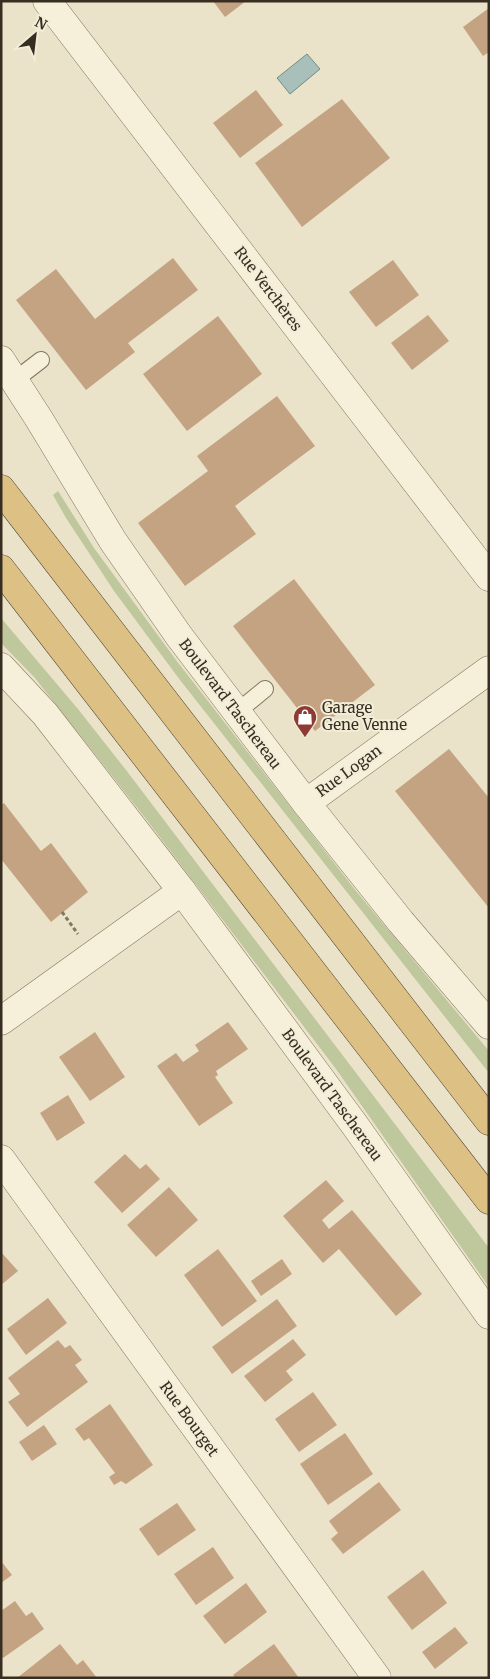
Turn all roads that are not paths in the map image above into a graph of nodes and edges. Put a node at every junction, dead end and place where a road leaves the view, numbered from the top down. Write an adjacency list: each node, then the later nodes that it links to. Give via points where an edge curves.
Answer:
1 (47, 1): 6 (street, Rue Verchères)
2 (41, 360): 3 (lane)
3 (8, 370): 10 (street, Boulevard Taschereau, via 133,571)
4 (1, 489): 15 (highway)
5 (1, 569): 17 (highway)
6 (489, 577)
7 (1, 667): 12 (street, Boulevard Taschereau, via 45,714)
8 (489, 670): 11 (street, Rue Logan)
9 (265, 689): 10 (lane)
10 (237, 712): 11 (street, Boulevard Taschereau)
11 (306, 803): 14 (street, Boulevard Taschereau)
12 (182, 891): 13 (street); 18 (street, Boulevard Taschereau, via 354,1124)
13 (1, 1020)
14 (489, 1026)
15 (489, 1121)
16 (1, 1159): 19 (street, Rue Bourget)
17 (489, 1200)
18 (489, 1315)
19 (378, 1678)

